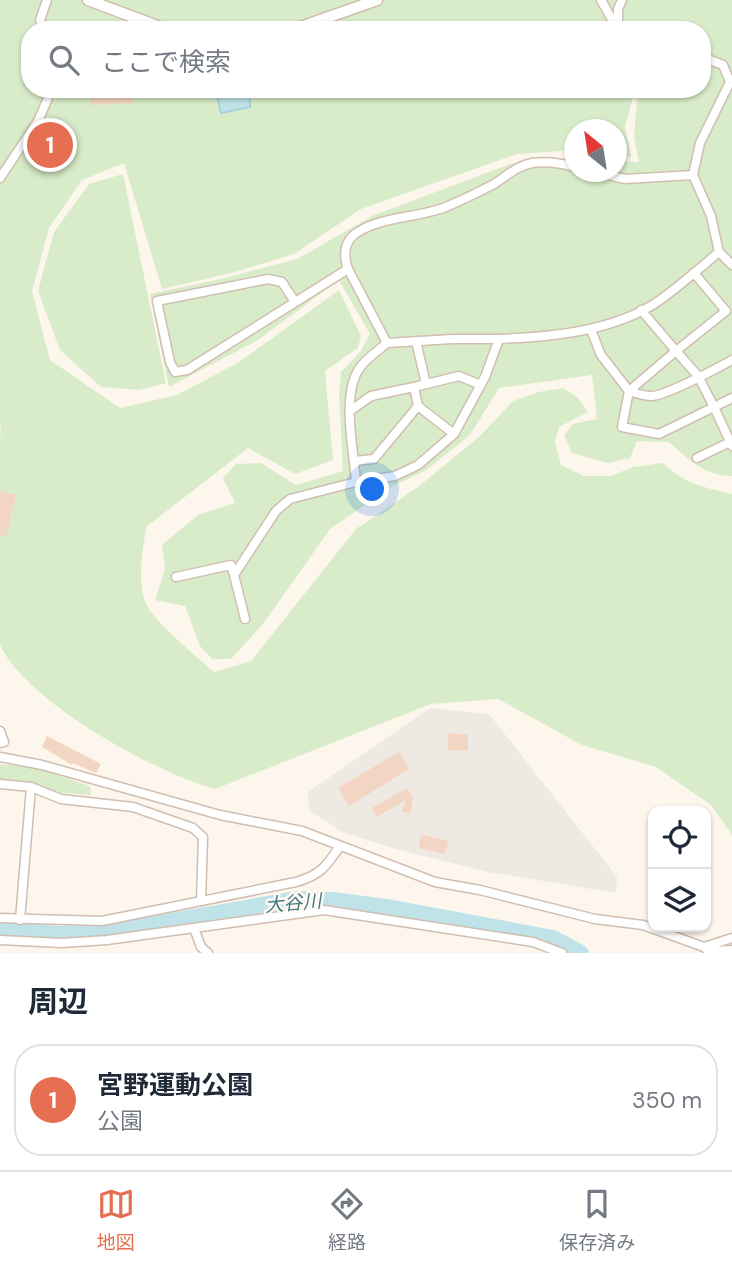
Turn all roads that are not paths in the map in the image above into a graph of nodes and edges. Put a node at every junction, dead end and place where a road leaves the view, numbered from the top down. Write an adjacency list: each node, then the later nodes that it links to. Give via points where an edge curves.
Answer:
1 (47, 0): 6 (street)
2 (88, 0): 7 (street)
3 (377, 0): 8 (street)
4 (601, 0): 9 (street)
5 (622, 0): 10 (street)
6 (40, 21)
7 (144, 21)
8 (318, 21)
9 (613, 21)
10 (618, 21)
11 (711, 60): 12 (street, via 723,65)
12 (731, 81): 15 (street, via 700,143)
13 (48, 98): 16 (street)
14 (564, 164): 20 (street, via 532,163 516,168 444,208 358,232 348,240 344,257)
15 (693, 175): 17 (street); 18 (street, via 711,216)
16 (0, 178)
17 (627, 178)
18 (719, 252): 19 (street); 21 (street)
19 (732, 265)
20 (348, 269): 22 (street); 27 (street)
21 (694, 273): 23 (street); 28 (street, via 726,311)
22 (295, 302): 22 (street, via 187,370 175,372 158,301 268,279 282,282)
23 (641, 310): 24 (street); 28 (street)
24 (591, 330): 25 (street); 34 (street, via 601,355)
25 (499, 339): 26 (street); 32 (street)
26 (416, 341): 27 (street); 31 (street)
27 (387, 343): 38 (street, via 358,370)
28 (676, 351): 30 (street); 34 (street)
29 (732, 360): 30 (street)
30 (698, 376): 34 (street, via 653,397); 37 (street)
31 (426, 384): 32 (street, via 460,376); 33 (street)
32 (481, 385): 39 (street)
33 (414, 387): 36 (street); 38 (street, via 371,396)
34 (629, 391): 37 (street, via 622,426 659,434)
35 (732, 398): 37 (street)
36 (418, 406): 39 (street); 42 (street, via 374,459)
37 (714, 407): 40 (street)
38 (350, 411): 42 (street)
39 (454, 434): 43 (street, via 418,465 395,476)
40 (731, 443): 41 (street)
41 (697, 458)
42 (355, 461): 43 (street)
43 (356, 482): 44 (street, via 290,499 276,511)
44 (234, 575): 45 (street, via 231,565); 46 (street)
45 (176, 577)
46 (245, 619)
47 (0, 731): 48 (street, via 4,742)
48 (0, 743)
49 (0, 757): 52 (street, via 220,815 302,831)
50 (0, 784): 51 (street)
51 (31, 787): 53 (street, via 61,799 133,807 193,828 202,836); 55 (street)
52 (340, 846): 53 (street, via 326,867 311,877); 59 (street, via 435,882 596,919 643,925)
53 (201, 901): 55 (street, via 102,921)
54 (0, 918): 55 (street)
55 (20, 920)
56 (194, 928): 58 (street, via 62,943); 61 (street); 62 (street, via 324,911 533,942)
57 (732, 938): 59 (street)
58 (0, 940)
59 (707, 950): 60 (street)
60 (732, 950)
61 (208, 953)
62 (562, 953)

